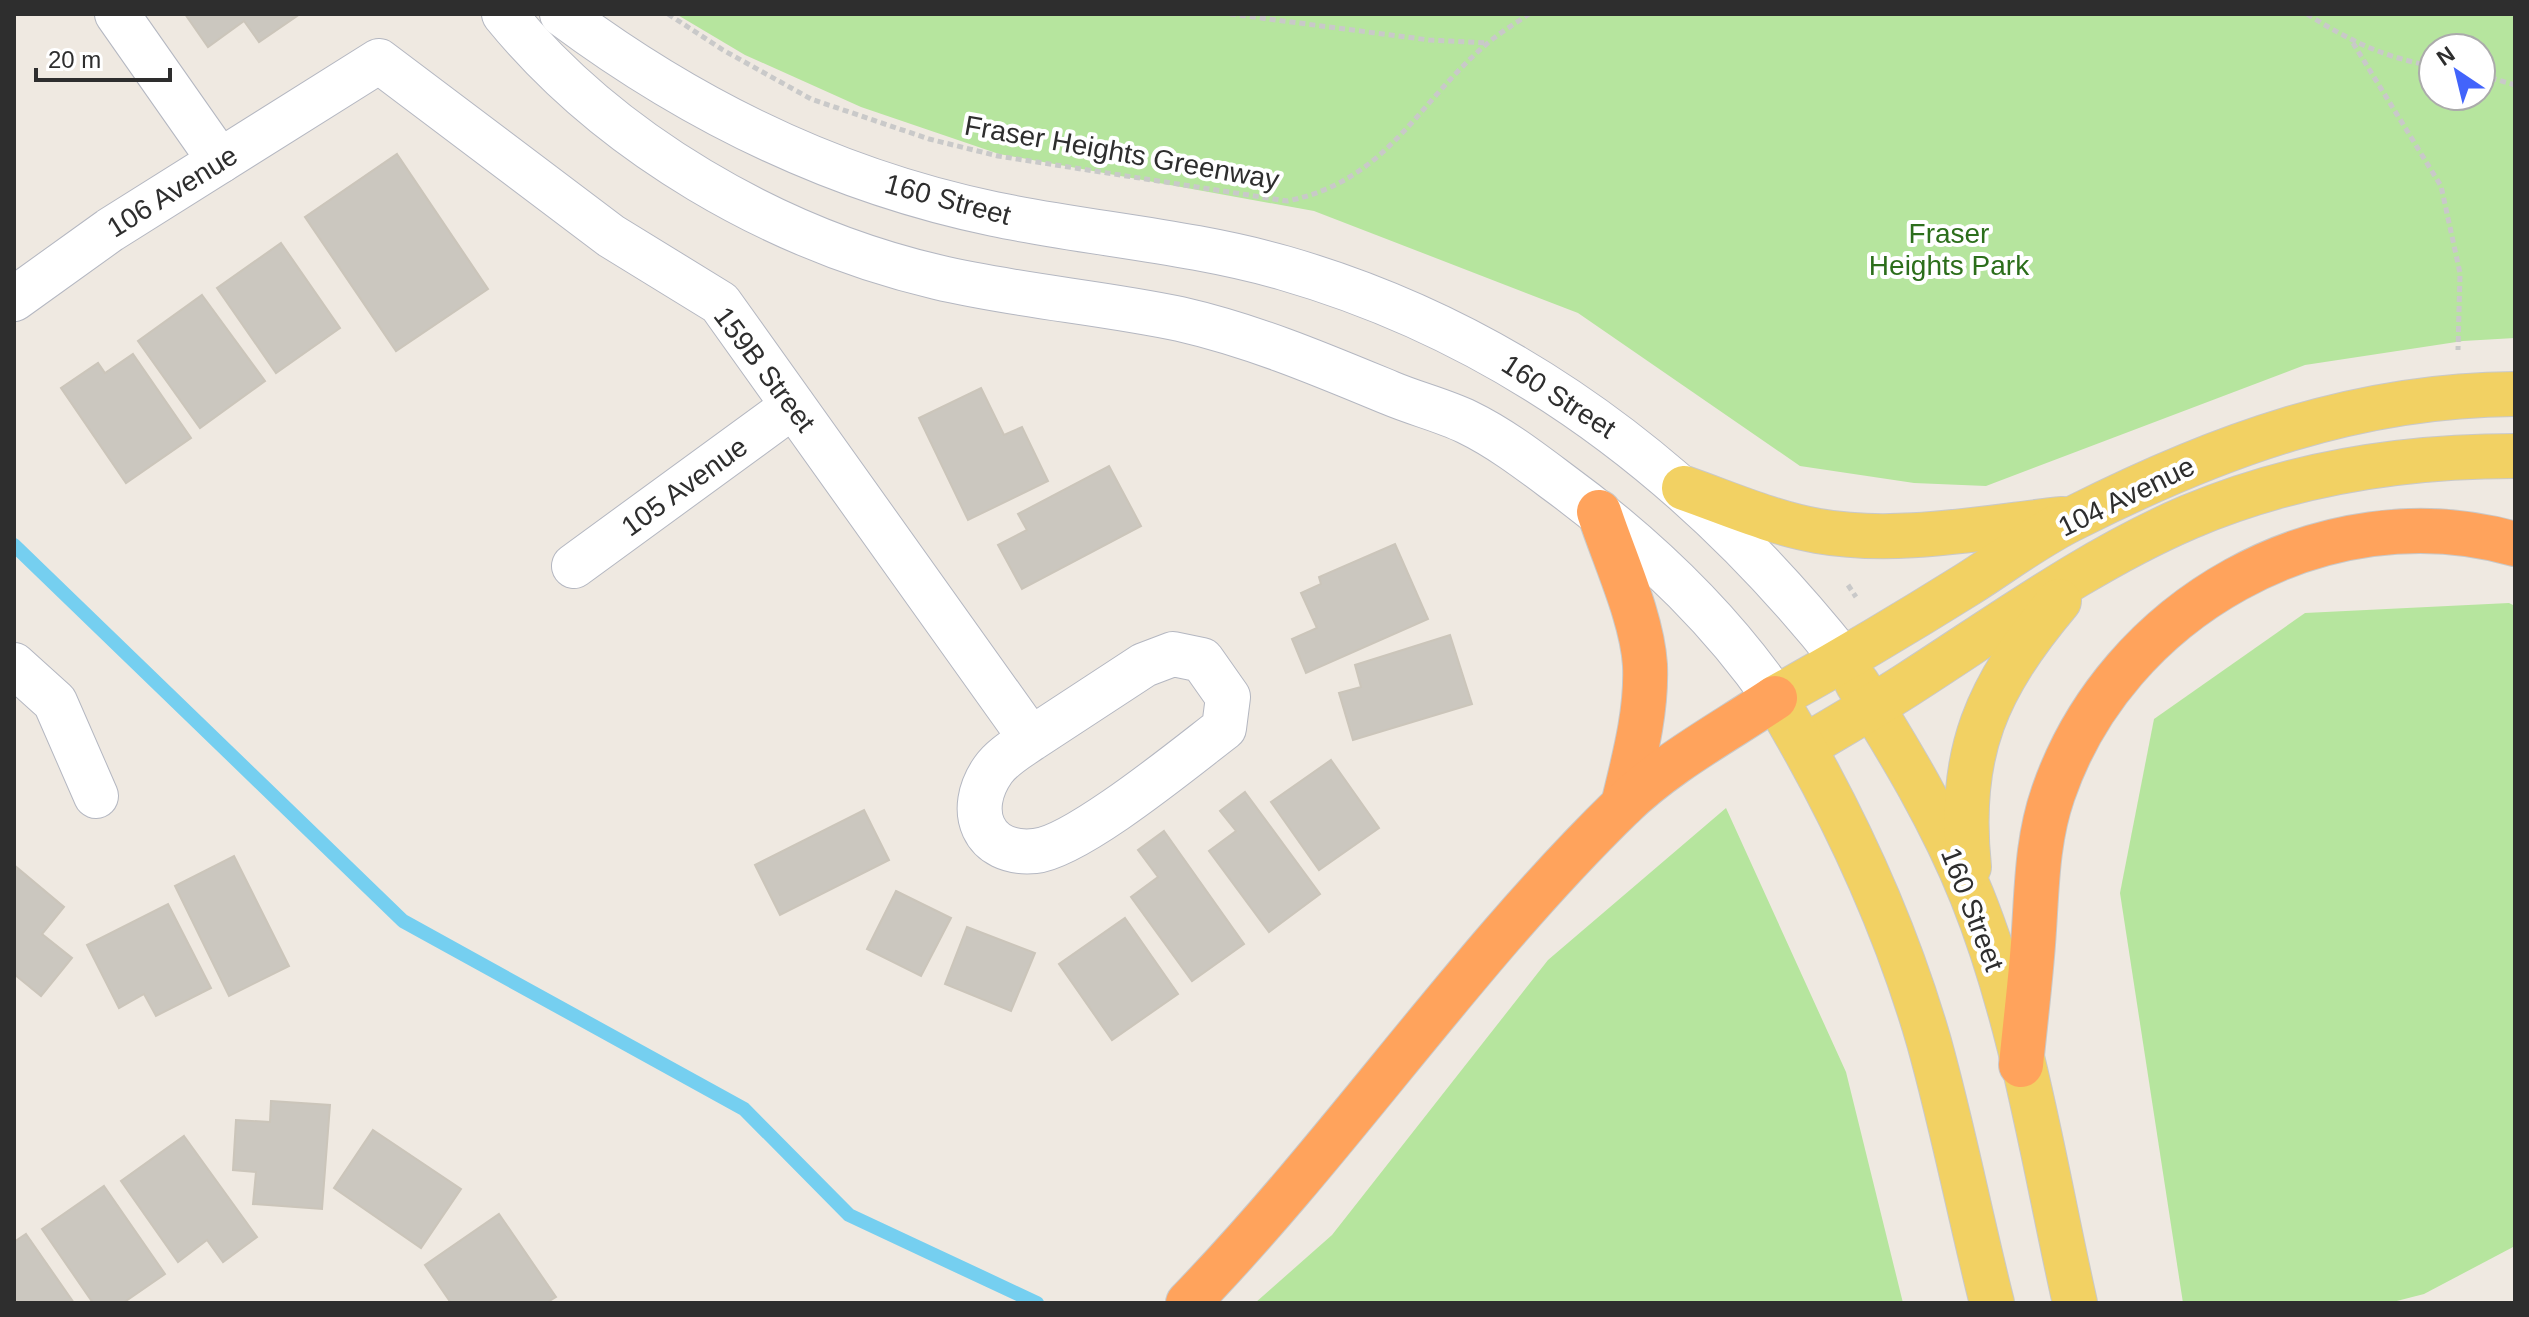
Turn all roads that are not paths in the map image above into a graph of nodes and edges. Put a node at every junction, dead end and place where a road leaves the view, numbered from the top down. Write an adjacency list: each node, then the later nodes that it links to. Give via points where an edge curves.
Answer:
1 (117, 14): 5 (street)
2 (504, 14): 11 (street, via 584,95 622,125 694,175 773,218 895,266 984,287 1178,319 1291,351 1470,423)
3 (562, 14): 10 (street, 160 Street, via 720,117 858,174 994,214 1281,267 1394,307 1528,374 1610,428)
4 (334, 89): 5 (street, 106 Avenue); 8 (street, 159B Street, via 379,61 611,236 720,303)
5 (220, 161): 6 (street, 106 Avenue)
6 (14, 299)
7 (2515, 394): 12 (main road, 104 Avenue, via 2458,394 2318,418 2219,451)
8 (793, 406): 14 (street, 105 Avenue); 20 (street, 159B Street)
9 (2515, 456): 15 (main road, 104 Avenue, via 2386,463 2293,482 2191,517)
10 (1684, 488): 12 (main road, via 1787,523 1850,534 1924,533); 16 (street, 160 Street, via 1753,555)
11 (1599, 512): 18 (street, via 1689,593); 23 (highway, via 1645,664 1639,738)
12 (2074, 518): 16 (main road, 104 Avenue)
13 (2515, 544): 25 (highway, via 2408,533 2360,537 2271,561 2172,621 2132,659 2087,722 2053,795 2035,883)
14 (574, 566)
15 (2089, 569): 19 (main road, 104 Avenue); 24 (main road, via 2016,656 1987,709 1971,769 1965,823)
16 (1843, 660): 18 (main road, 104 Avenue); 19 (main road, 160 Street)
17 (14, 665): 22 (street, via 55,702)
18 (1775, 698): 21 (main road); 23 (highway)
19 (1872, 706): 21 (main road, 104 Avenue); 24 (main road, 160 Street, via 1939,821)
20 (1031, 739): 20 (street, via 1144,665 1173,654 1202,660 1228,697 1224,728 1066,842 1035,851 1004,848 984,833 978,810 992,771)
21 (1804, 747): 27 (main road, via 1896,944 1929,1041)
22 (96, 796)
23 (1623, 805): 26 (highway, via 1495,941 1283,1198)
24 (1972, 897): 25 (main road, 160 Street, via 1996,964)
25 (2021, 1065): 28 (main road, 160 Street)
26 (1188, 1303)
27 (1992, 1303)
28 (2075, 1303)

